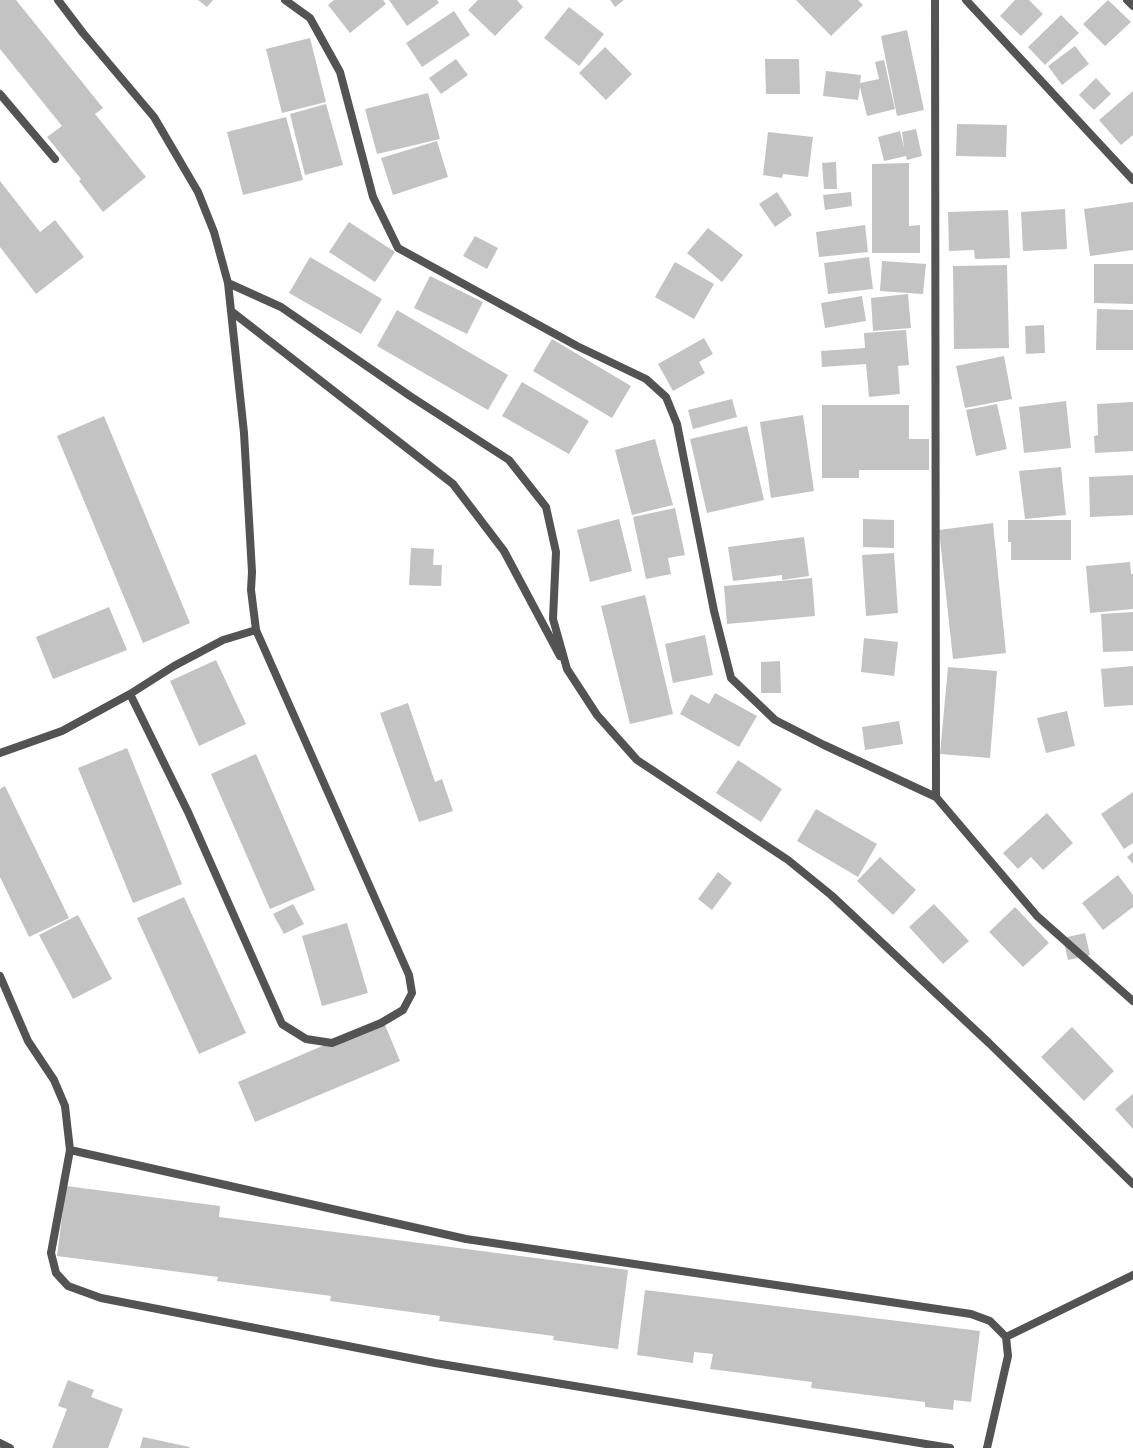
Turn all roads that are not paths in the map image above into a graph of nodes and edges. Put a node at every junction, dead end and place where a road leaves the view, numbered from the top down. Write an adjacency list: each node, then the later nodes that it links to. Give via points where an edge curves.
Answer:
1 (58, 0): 10 (street, via 154,117 198,192 214,232)
2 (285, 0): 16 (street, via 310,18 340,72 373,197 398,248 577,346 646,379 666,397 677,424 714,611 731,678 775,720)
3 (935, 0): 16 (street)
4 (966, 0): 9 (street)
5 (1127, 0): 6 (street)
6 (1133, 6)
7 (0, 94): 8 (street)
8 (55, 158)
9 (1133, 180)
10 (228, 283): 11 (street); 13 (street, via 281,307 410,396 509,460 546,507 556,552 554,619)
11 (231, 311): 12 (street, via 244,433 251,590); 13 (street, via 453,484 504,551)
12 (256, 630): 14 (street, via 223,640 174,666); 14 (street, via 409,975 412,994 403,1010 381,1023 332,1043 306,1039 282,1024 188,812)
13 (566, 669): 20 (street, via 597,715 637,760 788,860 831,895 989,1043)
14 (130, 694): 15 (street, via 62,731)
15 (0, 754)
16 (936, 797): 18 (street, via 1037,916)
17 (0, 976): 19 (street, via 28,1041 54,1080 65,1106)
18 (1133, 1001)
19 (70, 1150): 22 (street, via 466,1239 971,1314 990,1321); 25 (street, via 51,1253 56,1273 68,1286 101,1298 435,1363)
20 (1133, 1184)
21 (1133, 1275): 22 (street)
22 (1006, 1337): 26 (street, via 1008,1356)
23 (0, 1443): 24 (street)
24 (10, 1448)
25 (950, 1448)
26 (987, 1448)

